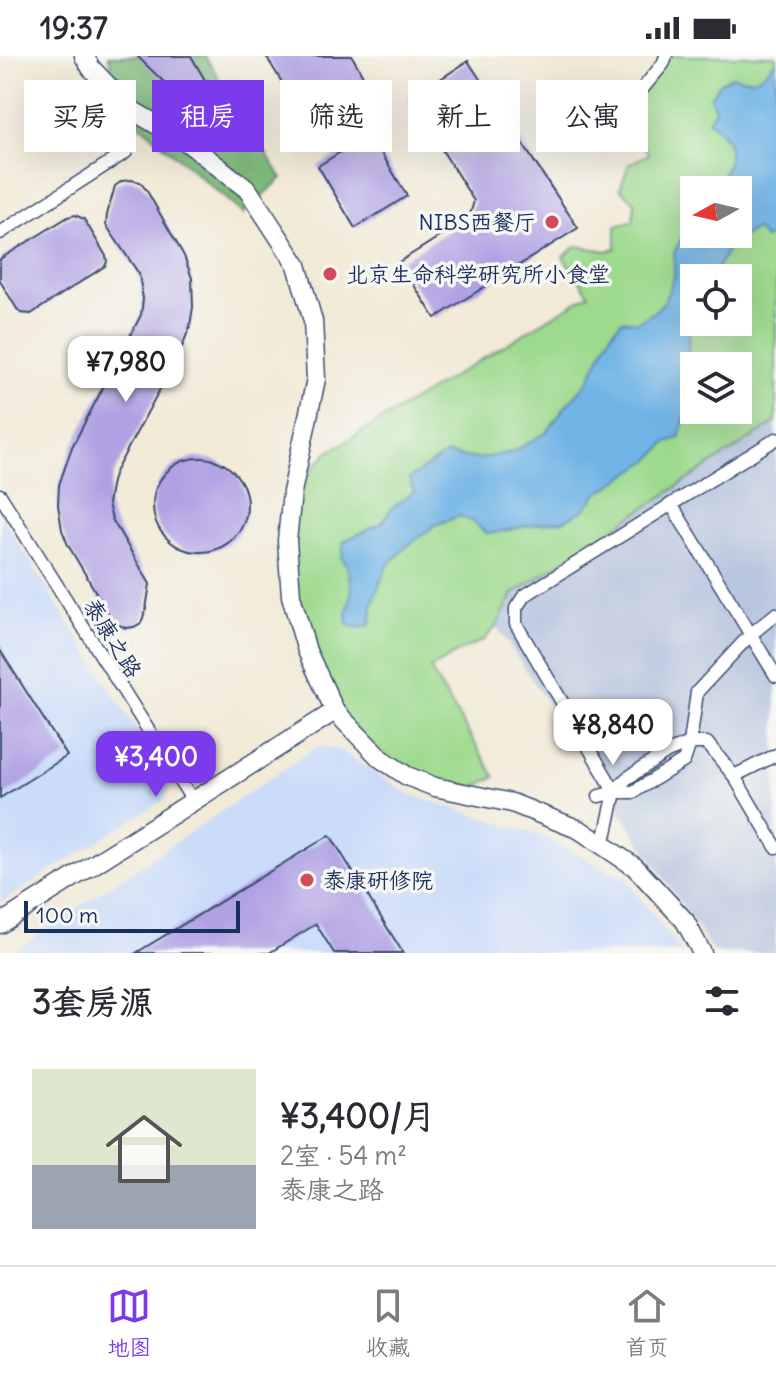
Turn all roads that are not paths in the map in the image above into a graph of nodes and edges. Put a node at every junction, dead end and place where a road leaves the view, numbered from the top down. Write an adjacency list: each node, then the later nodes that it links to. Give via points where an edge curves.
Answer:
1 (84, 56): 12 (street, via 130,109 188,143 248,190 297,265 313,321 316,379 292,492 287,541 291,596 307,651)
2 (666, 56): 3 (street)
3 (648, 82)
4 (126, 152): 5 (street)
5 (0, 233)
6 (775, 441): 8 (street)
7 (0, 495): 18 (street, 泰康之路)
8 (671, 504): 10 (street); 16 (street, via 524,596 516,608 516,624)
9 (776, 614): 10 (street)
10 (750, 635): 11 (street); 13 (street, via 697,692)
11 (776, 676)
12 (335, 711): 18 (street); 19 (street, via 380,758 407,776 512,803 580,830)
13 (690, 743): 15 (street, via 707,743); 16 (street, via 684,761 633,792)
14 (776, 755): 15 (street)
15 (734, 776): 20 (street)
16 (615, 792): 17 (street); 19 (street)
17 (599, 796)
18 (193, 801): 21 (street)
19 (603, 846): 22 (street, via 635,867 685,921)
20 (776, 847)
21 (0, 924)
22 (702, 953)

